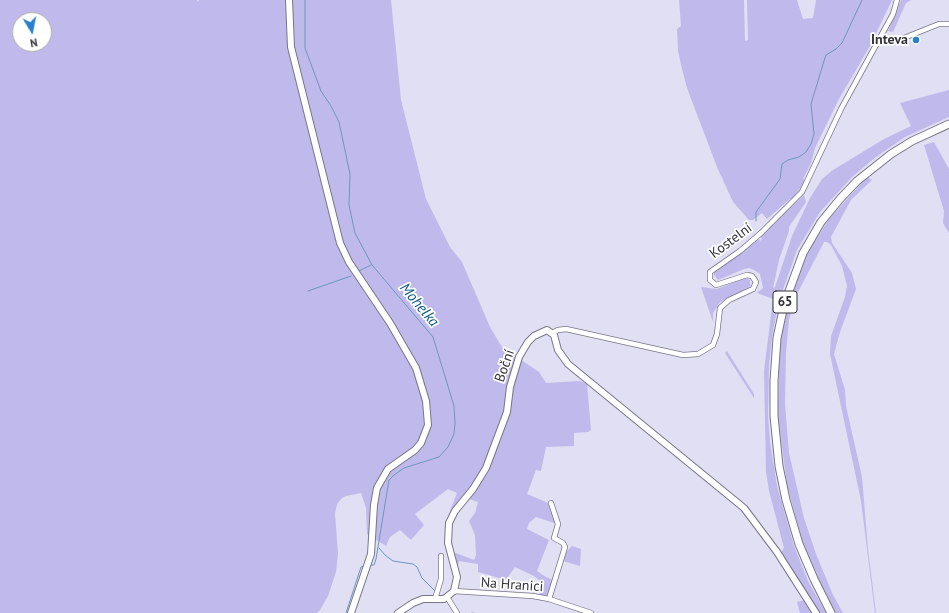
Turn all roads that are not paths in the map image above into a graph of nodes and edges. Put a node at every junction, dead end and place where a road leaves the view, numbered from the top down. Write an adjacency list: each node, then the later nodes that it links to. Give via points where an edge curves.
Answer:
1 (289, 0): 13 (street, via 291,47 340,243 349,262 390,323 416,368 426,400 428,426 421,443 388,469 377,488 368,565)
2 (897, 0): 6 (street, Kostelní, via 893,14 841,109 802,192 761,233 710,272 710,280 716,285 747,275 752,276 756,282 753,289 723,303 713,345 698,354 675,355 566,329)
3 (949, 23): 4 (street)
4 (899, 40)
5 (949, 124): 18 (main road, 65, via 891,154 857,181 840,199 821,222 803,254 784,305 777,338 774,381 774,416 779,466 799,544)
6 (552, 333): 9 (street, Boční, via 547,330 539,332 523,350 510,387 507,412 486,468 449,523 448,543 457,577); 17 (street, via 561,356 568,364 753,517)
7 (551, 503): 12 (street, via 558,524 554,538 565,547)
8 (441, 556): 11 (street, via 441,579)
9 (454, 591): 10 (street); 12 (street, Na Hranici)
10 (448, 597): 11 (street); 15 (street)
11 (435, 599): 14 (street, via 413,602)
12 (549, 599): 16 (street, Na Hranici)
13 (351, 613)
14 (398, 613)
15 (457, 613)
16 (591, 613)
17 (816, 613)
18 (831, 613)

